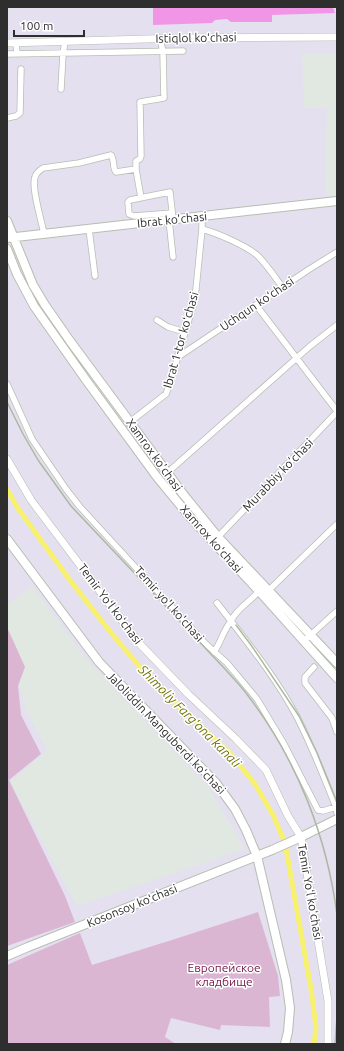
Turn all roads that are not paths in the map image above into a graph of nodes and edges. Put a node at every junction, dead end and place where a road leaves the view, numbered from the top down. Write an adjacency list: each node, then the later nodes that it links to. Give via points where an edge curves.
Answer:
1 (337, 37): 2 (street, Istiqlol koʻchasi)
2 (160, 38): 3 (street, Istiqlol koʻchasi); 7 (street)
3 (65, 41): 4 (street, Istiqlol koʻchasi); 10 (street)
4 (16, 42): 5 (street, Istiqlol koʻchasi); 9 (street)
5 (7, 43)
6 (183, 51): 7 (street)
7 (163, 52): 10 (street); 14 (street, via 164,98 140,102 141,156 136,161)
8 (7, 54): 9 (street)
9 (17, 54): 10 (street)
10 (63, 54): 12 (street)
11 (21, 69): 13 (street, via 20,113)
12 (61, 89)
13 (7, 118)
14 (136, 169): 15 (street); 22 (street, via 116,172 113,157 110,155 39,170 34,176 34,186)
15 (140, 198): 18 (street, via 170,192); 18 (street, via 128,202 130,215)
16 (336, 203): 17 (main road, Ibrat ko'chasi)
17 (202, 216): 18 (main road, Ibrat ko'chasi); 20 (street, Ibrat 1-tor koʻchasi)
18 (171, 218): 21 (main road, Ibrat ko'chasi); 26 (street)
19 (7, 221): 23 (main road, Xamrox ko'chasi)
20 (202, 228): 28 (street, via 251,250); 32 (street, Ibrat 1-tor koʻchasi, via 196,289)
21 (89, 229): 22 (main road, Ibrat ko'chasi); 27 (street)
22 (44, 234): 23 (main road, Ibrat ko'chasi)
23 (10, 238): 37 (main road, Xamrox ko'chasi, via 45,305)
24 (7, 249): 39 (main road, Xamrox koʻchasi, via 34,306)
25 (337, 252): 28 (street, Uchqun koʻchasi)
26 (173, 257)
27 (95, 276)
28 (283, 288): 29 (street, Uchqun koʻchasi)
29 (256, 305): 33 (street, Uchqun koʻchasi); 34 (street)
30 (157, 320): 32 (street)
31 (337, 325): 34 (street)
32 (186, 332): 33 (street, Ibrat 1-tor koʻchasi)
33 (178, 357): 37 (street, Ibrat 1-tor koʻchasi, via 166,394)
34 (297, 359): 36 (street); 41 (street)
35 (7, 384): 52 (street, Temir yo'l ko'chasi, via 32,439 71,495 96,526 126,555)
36 (337, 412): 43 (street, Murabbiy ko‘chasi)
37 (130, 422): 38 (main road, Xamrox ko'chasi)
38 (141, 437): 39 (street); 41 (main road, Xamrox ko'chasi)
39 (132, 443): 46 (main road, Xamrox koʻchasi, via 190,517)
40 (7, 459): 59 (street, Temir Yoʻl koʻchasi, via 31,500 138,642 172,679 266,770)
41 (168, 473): 43 (main road, Xamrox ko'chasi)
42 (337, 524): 45 (street)
43 (218, 537): 45 (main road, Xamrox ko'chasi)
44 (8, 542): 60 (main road, Jaloliddin Manguberdi koʻchasi, via 106,671 226,795)
45 (269, 590): 46 (street); 50 (main road, Xamrox ko'chasi)
46 (259, 591): 49 (street); 51 (main road, Xamrox koʻchasi)
47 (217, 602): 49 (street)
48 (337, 611): 50 (street)
49 (231, 621): 52 (street); 57 (street, via 264,665 296,716)
50 (311, 635): 51 (street); 53 (main road, Xamrox ko'chasi)
51 (304, 641): 55 (main road, Xamrox koʻchasi)
52 (214, 652): 57 (street, Temir yo'l ko'chasi, via 227,663 265,710 318,810)
53 (337, 663)
54 (314, 667): 56 (street, via 305,677 305,683 332,718)
55 (337, 678)
56 (337, 732)
57 (337, 810)
58 (337, 819): 59 (main road, Kosonsoy koʻchasi)
59 (300, 838): 60 (main road, Kosonsoy koʻchasi); 63 (street, Temir Yoʻl koʻchasi, via 328,1001)
60 (257, 856): 61 (main road, Kosonsoy koʻchasi); 62 (main road, Jaloliddin Manguberdi koʻchasi, via 286,980 290,1008)
61 (7, 956)
62 (285, 1044)
63 (328, 1044)

